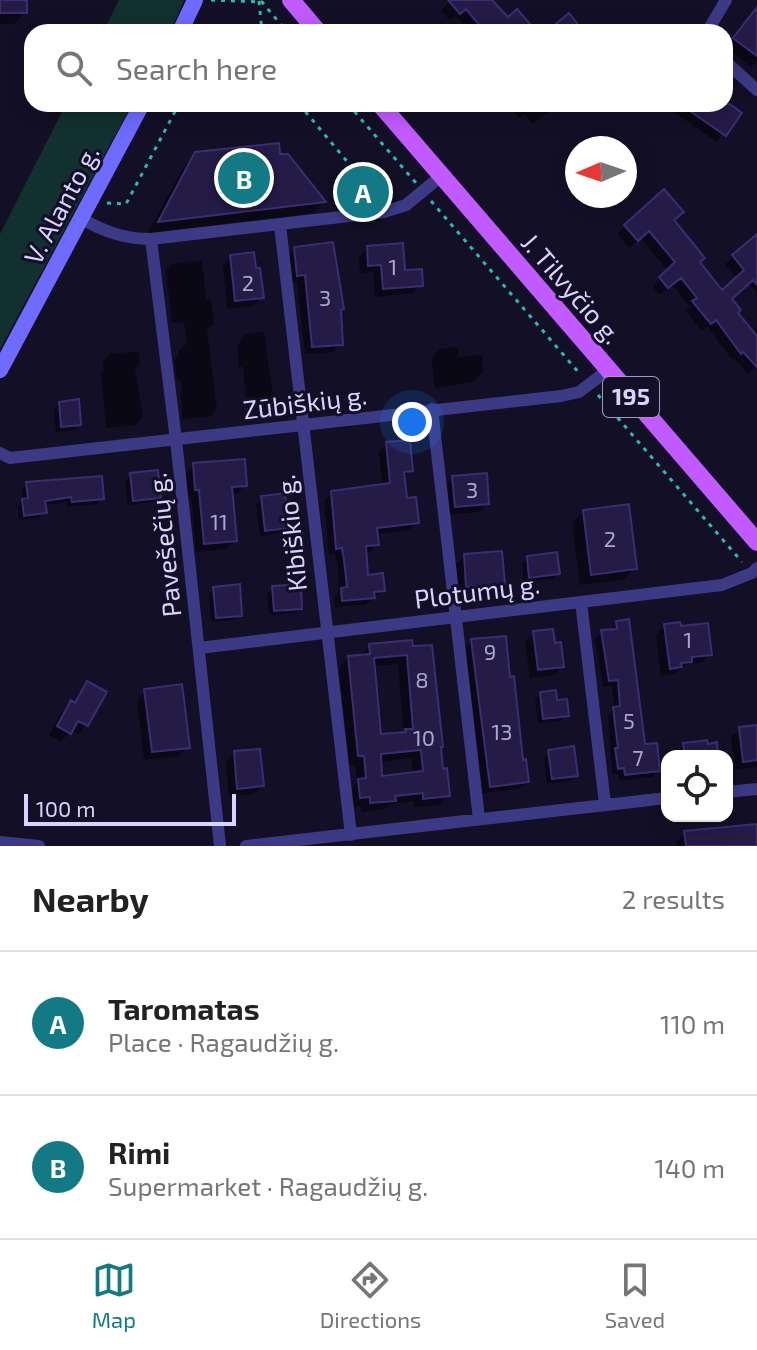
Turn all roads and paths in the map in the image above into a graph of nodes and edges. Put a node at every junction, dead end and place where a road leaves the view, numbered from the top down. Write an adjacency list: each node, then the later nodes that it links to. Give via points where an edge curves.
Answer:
1 (195, 0): 6 (main road)
2 (211, 0): 5 (path)
3 (291, 0): 9 (main road)
4 (726, 0): 10 (street)
5 (261, 1): 7 (path); 8 (path)
6 (184, 24)
7 (262, 24)
8 (280, 24)
9 (311, 24)
10 (712, 24)
11 (733, 68): 12 (street)
12 (757, 90)
13 (138, 112): 22 (main road, V. Alanto g.)
14 (175, 112): 20 (path, via 126,204)
15 (306, 112): 21 (path)
16 (355, 112): 19 (path)
17 (387, 112): 18 (main road, J. Tilvyčio g. / 195)
18 (440, 177): 19 (street); 26 (main road, J. Tilvyčio g. / 195)
19 (424, 193): 21 (street); 27 (path)
20 (107, 203)
21 (384, 212): 23 (street)
22 (82, 219): 24 (street, via 110,234); 25 (main road, V. Alanto g.)
23 (280, 225): 24 (street); 29 (street, Kibiškio g.)
24 (151, 239): 30 (street, Pavešečių g.)
25 (0, 370)
26 (608, 370): 27 (street, Zūbiškių g.); 32 (main road, J. Tilvyčio g. / 195)
27 (590, 386): 28 (street, Zūbiškių g., via 561,396); 33 (path)
28 (432, 409): 29 (street, Zūbiškių g.); 35 (street)
29 (303, 425): 30 (street, Zūbiškių g.); 36 (street, Kibiškio g.)
30 (176, 440): 31 (street, Zūbiškių g., via 10,458); 37 (street, Pavešečių g.)
31 (0, 453)
32 (757, 542)
33 (754, 570): 34 (street, Plotumų g., via 722,585)
34 (581, 602): 35 (street, Plotumų g.); 41 (street)
35 (455, 617): 36 (street, Plotumų g.); 42 (street)
36 (326, 633): 37 (street, Plotumų g.); 43 (street, Kibiškio g.)
37 (199, 648): 46 (street, Pavešečių g.)
38 (757, 789): 39 (street)
39 (733, 791)
40 (661, 799): 41 (street)
41 (605, 804): 42 (street)
42 (479, 819): 43 (street)
43 (351, 835): 47 (street)
44 (0, 842): 45 (street)
45 (39, 846)
46 (220, 846)
47 (246, 846)

